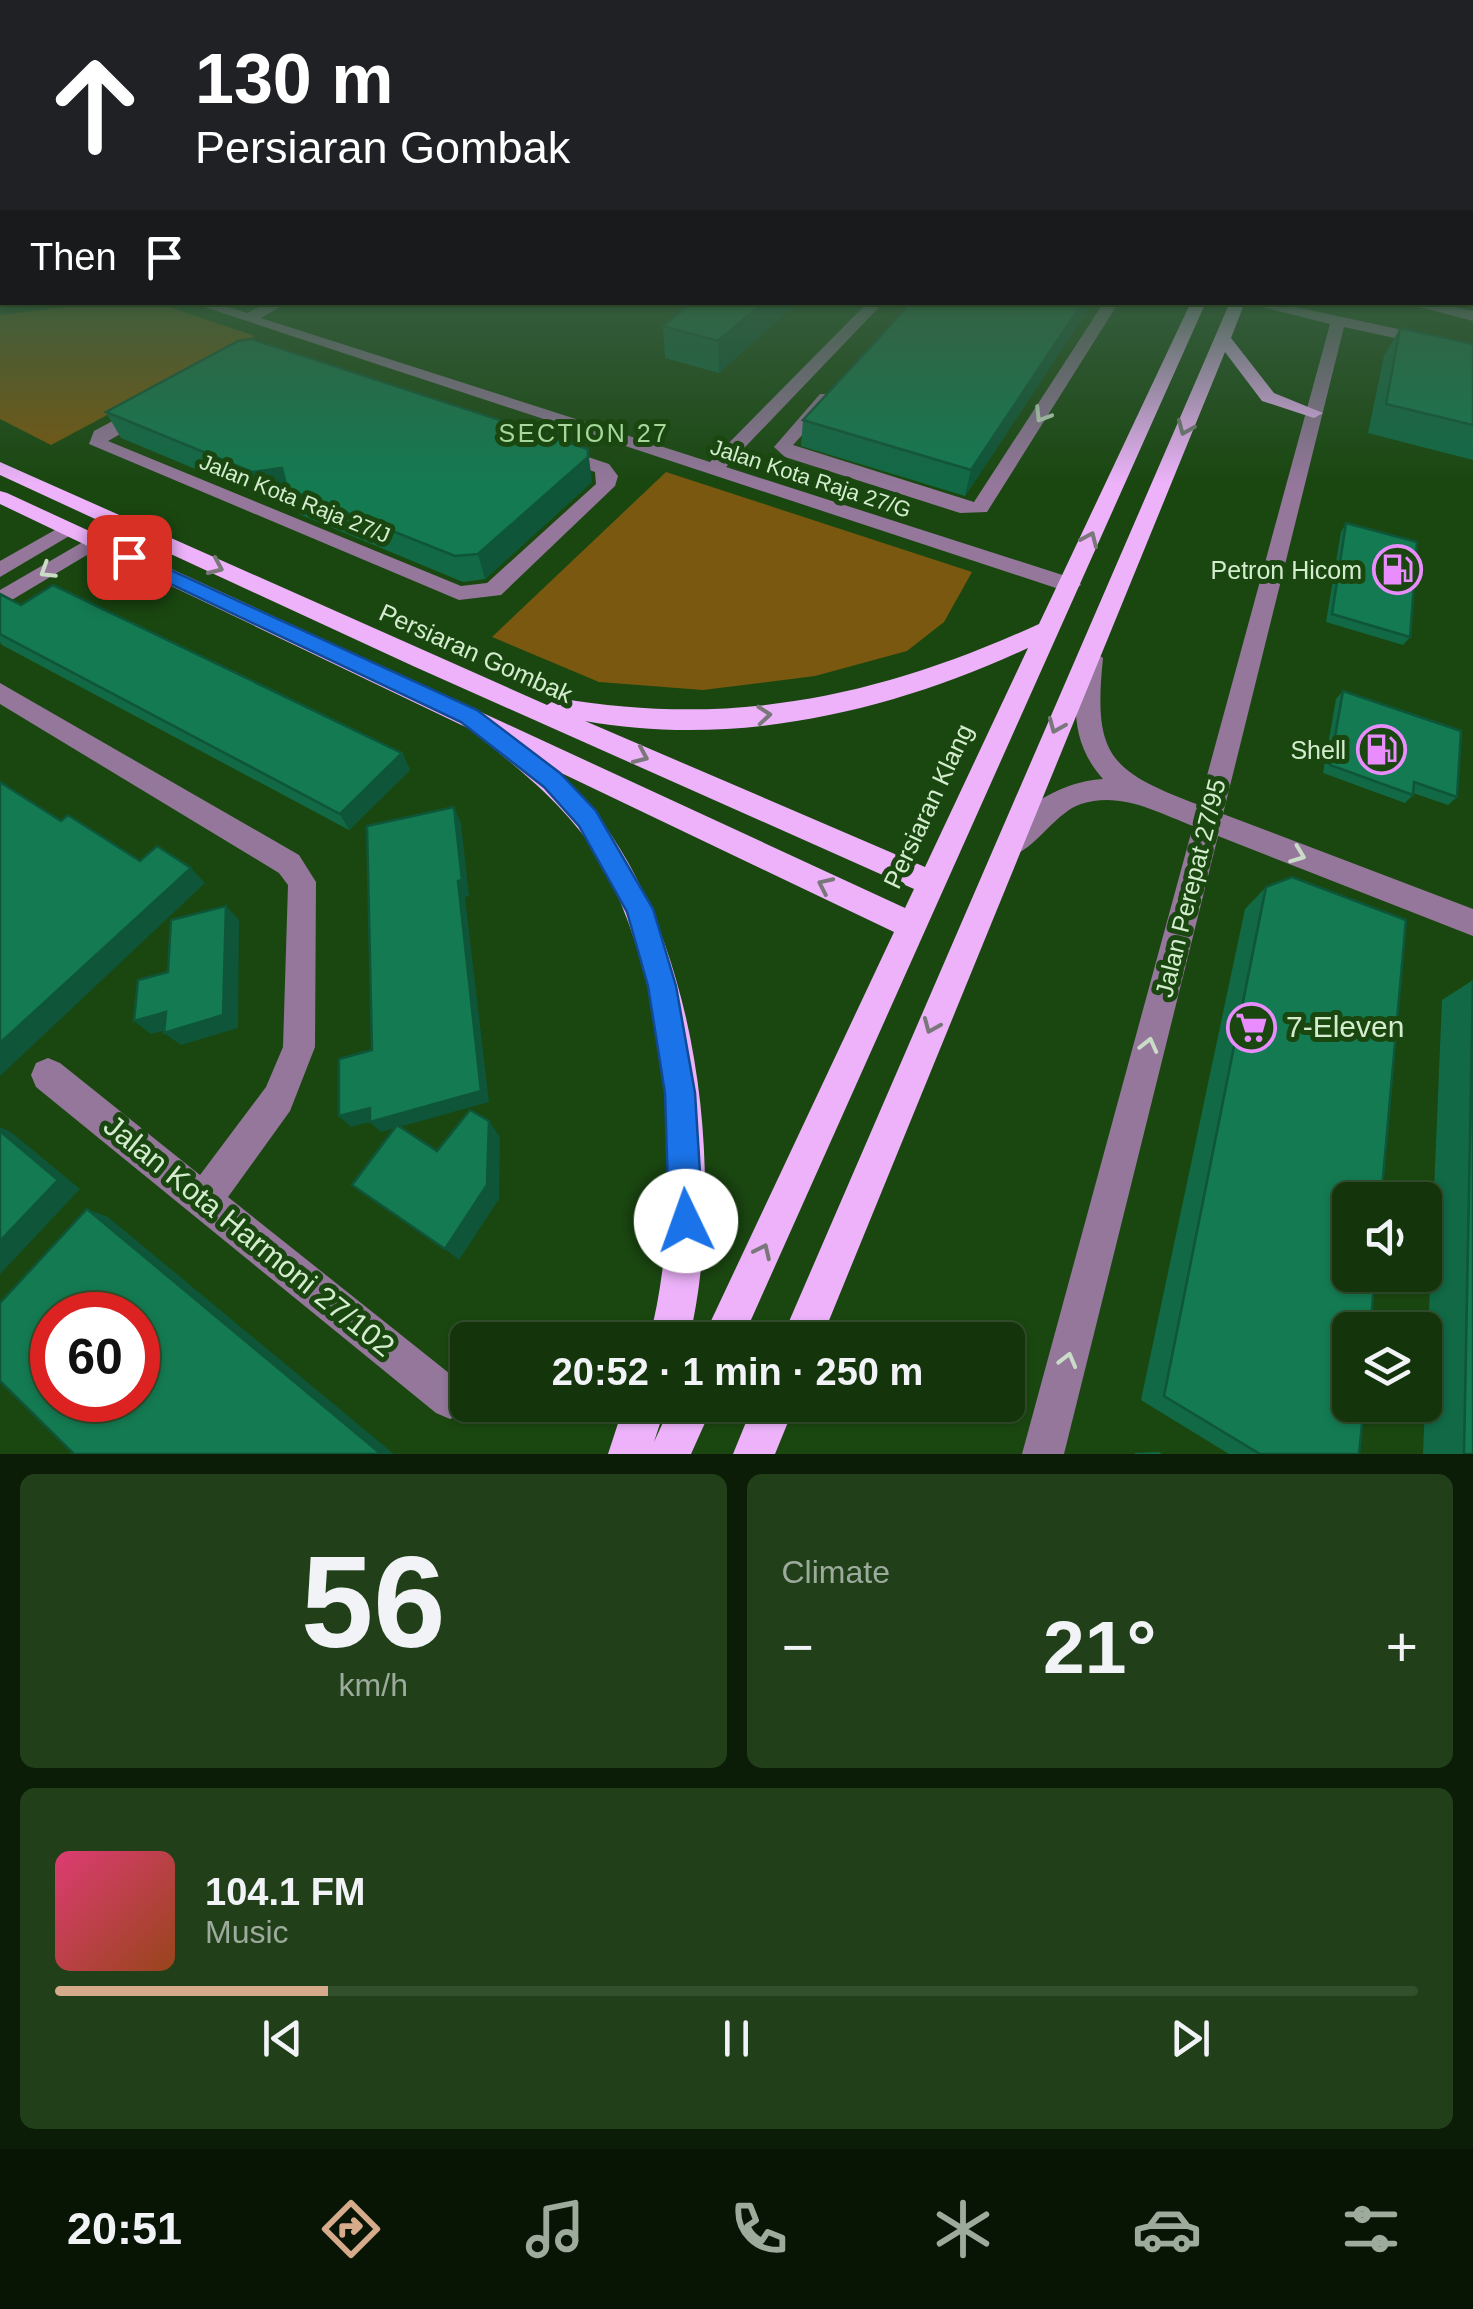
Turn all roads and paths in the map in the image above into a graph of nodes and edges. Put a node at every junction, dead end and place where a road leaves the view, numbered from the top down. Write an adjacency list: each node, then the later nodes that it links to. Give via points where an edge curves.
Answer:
1 (331, 347): 9 (street)
2 (335, 347): 12 (street, Jalan Kota Raja 27/G)
3 (847, 347): 10 (street)
4 (1084, 347): 10 (street, one-way to 10, via 988,502 968,510 783,447)
5 (1179, 347): 20 (main road, Persiaran Klang, one-way to 5)
6 (1220, 347): 23 (main road, one-way to 23)
7 (1231, 347): 11 (main road, via 1268,397)
8 (1331, 347): 11 (street, Jalan Perepat 27/95)
9 (299, 366): 13 (street); 13 (street, Jalan Kota Raja 27/J, via 251,355 100,435 98,444 459,592 493,590 605,486 602,468)
10 (832, 369): 15 (street)
11 (1314, 413): 28 (street, Jalan Perepat 27/95)
12 (598, 432): 13 (street); 15 (street, Jalan Kota Raja 27/G)
13 (569, 457)
14 (0, 468): 25 (main road, Persiaran Gombak, one-way to 25)
15 (713, 470): 20 (street, Jalan Kota Raja 27/G)
16 (0, 496): 17 (main road)
17 (69, 528): 18 (main road); 19 (street)
18 (95, 541): 21 (street, one-way to 21); 26 (main road)
19 (0, 570)
20 (1070, 585): 22 (main road, Persiaran Klang)
21 (0, 600)
22 (1051, 628): 25 (main road, one-way to 22, via 611,720 769,716 885,692 978,662); 30 (main road, Persiaran Klang)
23 (1094, 638): 27 (street, via 1086,726 1093,753); 29 (main road, one-way to 29)
24 (0, 692): 34 (street, via 289,864 302,882 299,1047 278,1099)
25 (495, 692): 30 (main road, Persiaran Gombak, one-way to 30)
26 (469, 716): 32 (main road, one-way to 26); 35 (main road, via 552,780 587,818 640,909 662,986 680,1093 686,1221)
27 (1133, 792): 28 (street); 29 (street, via 1100,788 1064,795)
28 (1207, 820): 31 (street, one-way to 31); 45 (street, Jalan Perepat 27/95, one-way to 28)
29 (1003, 855): 37 (main road, one-way to 37)
30 (933, 884): 32 (main road, Persiaran Klang)
31 (1473, 923)
32 (913, 926): 36 (main road, Persiaran Klang, one-way to 32)
33 (48, 1075): 34 (street, Jalan Kota Harmoni 27/102)
34 (205, 1198): 38 (street, Jalan Kota Harmoni 27/102)
35 (672, 1322)
36 (730, 1322)
37 (808, 1322)
38 (450, 1399)
39 (639, 1422): 42 (main road)
40 (684, 1422): 43 (main road)
41 (767, 1422): 44 (main road)
42 (629, 1454)
43 (670, 1454)
44 (754, 1454)
45 (1042, 1454)

